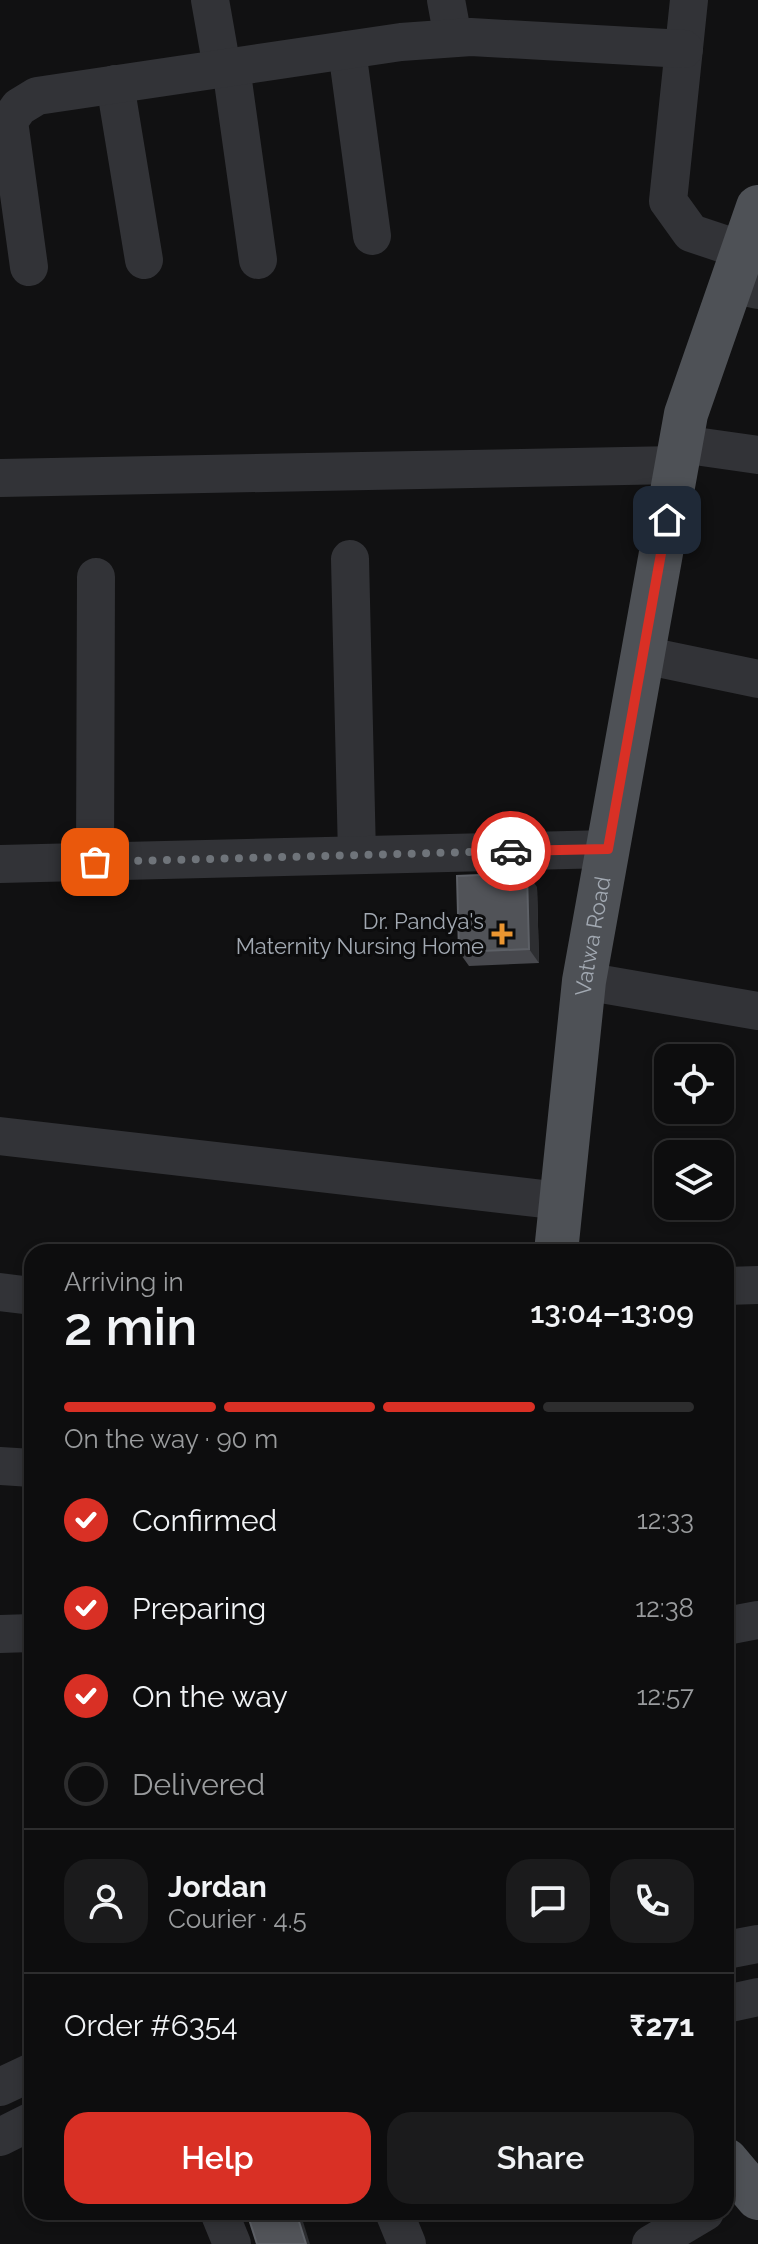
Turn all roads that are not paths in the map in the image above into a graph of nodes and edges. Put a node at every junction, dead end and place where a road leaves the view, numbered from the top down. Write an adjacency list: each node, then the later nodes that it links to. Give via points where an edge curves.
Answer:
1 (210, 0): 7 (street)
2 (446, 0): 4 (street)
3 (689, 0): 5 (street)
4 (453, 38): 5 (street); 6 (street)
5 (684, 49): 14 (street, via 668,201 691,233)
6 (347, 50): 7 (street); 10 (street)
7 (226, 68): 8 (street); 12 (street)
8 (115, 84): 11 (street); 13 (street, via 37,96 9,121)
9 (758, 207): 14 (main road, Vatwa Road)
10 (372, 236)
11 (144, 260)
12 (258, 260)
13 (29, 267)
14 (744, 275): 15 (main road, Vatwa Road, via 686,414)
15 (679, 455): 16 (street); 17 (street); 20 (main road, Vatwa Road)
16 (758, 455)
17 (0, 478)
18 (350, 559): 23 (street)
19 (96, 577): 24 (street)
20 (643, 655): 21 (street); 22 (main road, Vatwa Road)
21 (758, 679)
22 (608, 849): 23 (street); 26 (main road, Vatwa Road)
23 (357, 855): 24 (street)
24 (95, 862): 25 (street)
25 (0, 864)
26 (584, 981): 27 (street); 29 (main road, Vatwa Road)
27 (758, 1011)
28 (0, 1136): 29 (street)
29 (561, 1201): 30 (main road, Vatwa Road)
30 (557, 1244)
31 (758, 1285): 32 (street)
32 (734, 1286)
33 (0, 1292): 34 (street)
34 (24, 1295)
35 (0, 1466): 36 (street)
36 (24, 1468)
37 (758, 1620): 38 (street)
38 (734, 1624)
39 (24, 1633): 40 (street)
40 (0, 1634)
41 (758, 1944): 42 (street)
42 (734, 1948)
43 (758, 1997): 44 (street)
44 (734, 2002)
45 (24, 2076): 46 (street)
46 (0, 2087)
47 (24, 2125): 48 (street)
48 (0, 2137)
49 (222, 2220): 52 (street)
50 (397, 2220): 53 (street)
51 (692, 2220): 54 (street)
52 (232, 2244)
53 (407, 2244)
54 (651, 2244)

